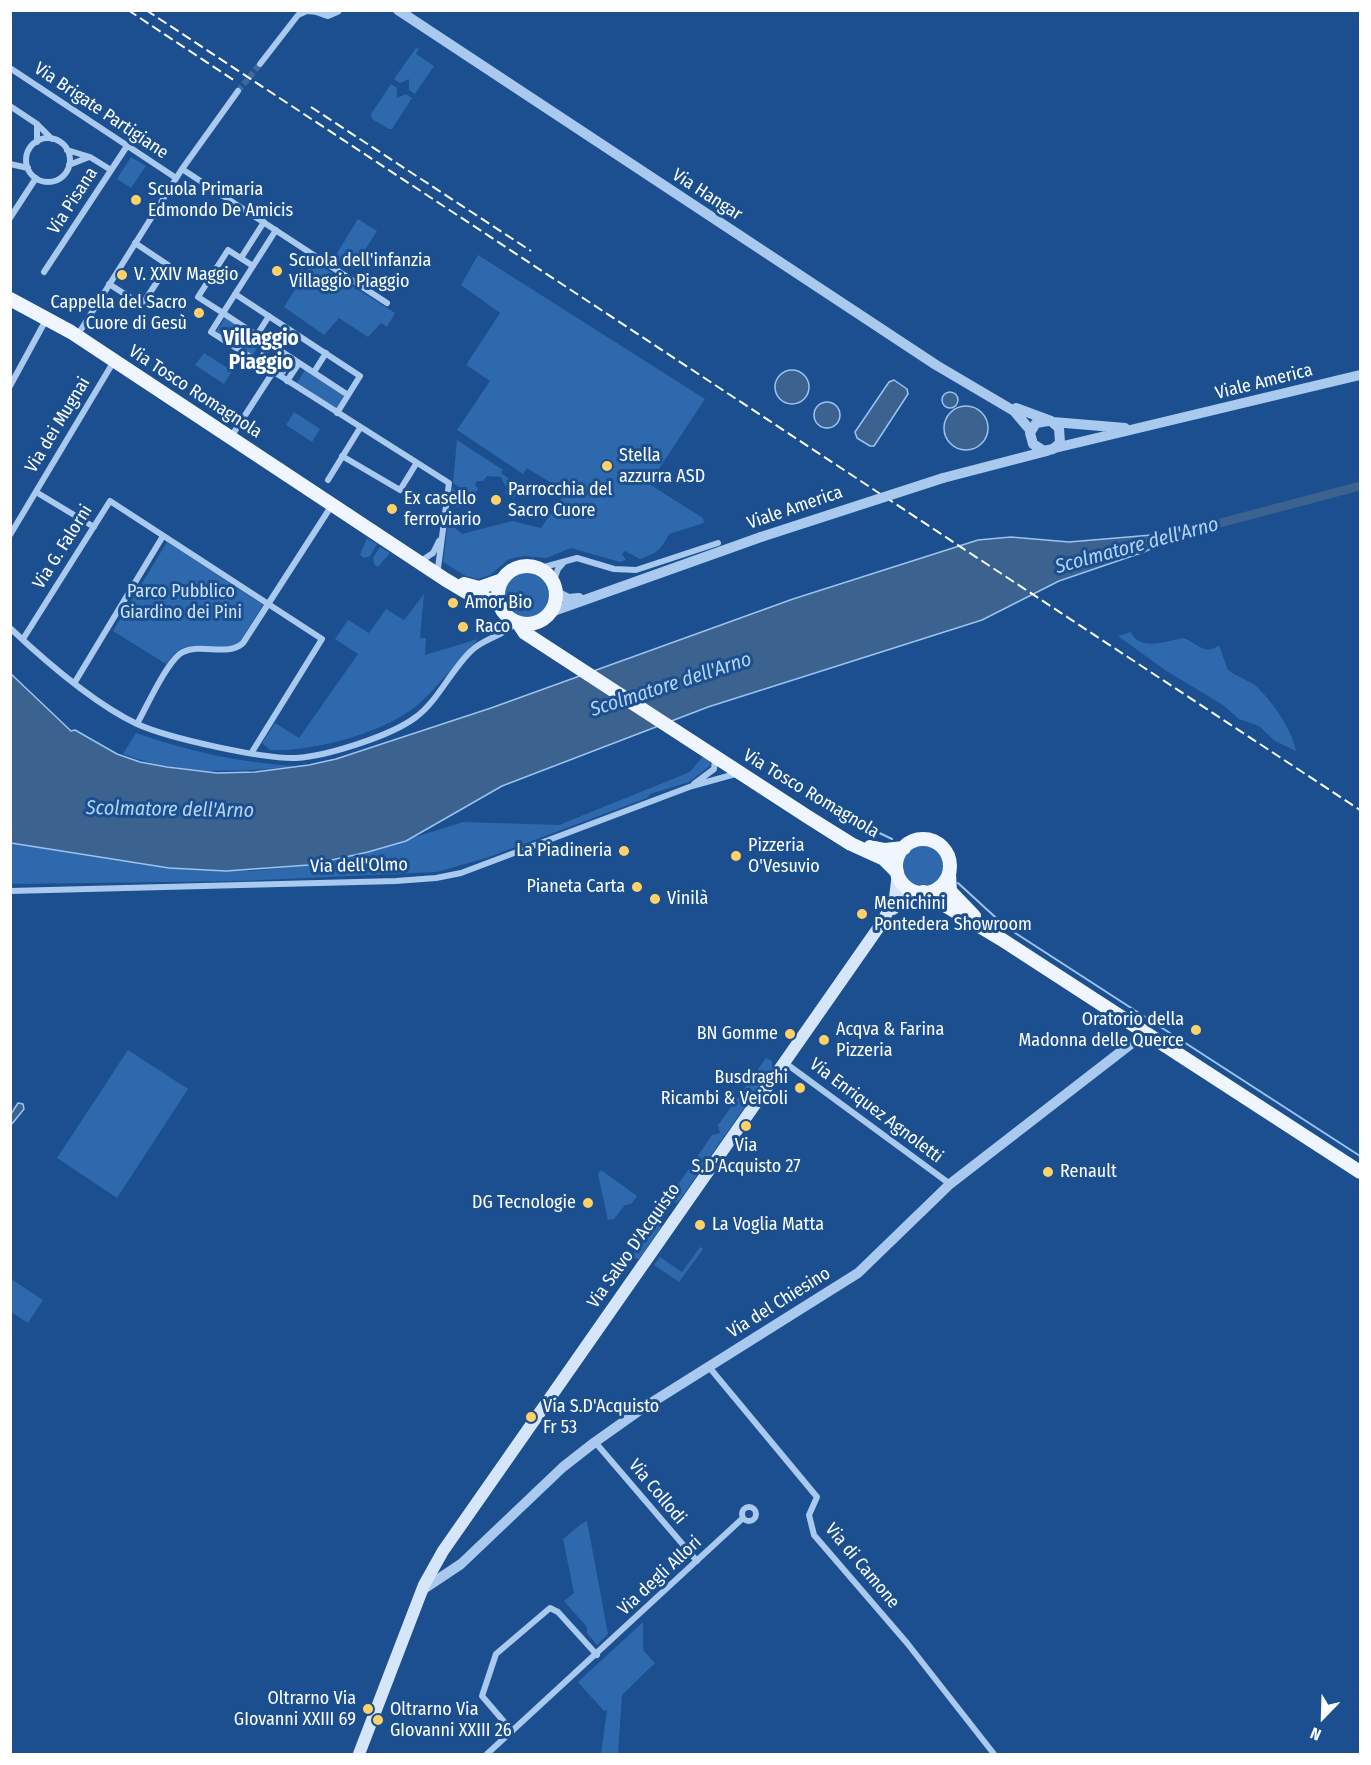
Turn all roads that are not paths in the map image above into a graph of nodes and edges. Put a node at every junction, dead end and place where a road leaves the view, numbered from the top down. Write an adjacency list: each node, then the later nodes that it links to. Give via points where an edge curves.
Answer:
1 (337, 10): 3 (street, via 331,14)
2 (398, 10): 49 (street, Via Hangar, via 936,365)
3 (320, 12): 4 (street, via 298,15)
4 (260, 64)
5 (10, 68): 11 (street, Via Brigate Partigiane)
6 (238, 91): 17 (street)
7 (10, 106): 8 (street)
8 (37, 124): 9 (street); 10 (street)
9 (52, 139): 10 (street); 12 (street)
10 (37, 142): 16 (street, via 27,155)
11 (127, 146): 18 (street, Via Pisana); 20 (street, Via Brigate Partigiane)
12 (67, 150): 13 (street); 15 (street)
13 (90, 157): 15 (street); 18 (street)
14 (10, 164): 16 (street)
15 (69, 165): 19 (street, via 56,181)
16 (28, 168): 19 (street)
17 (182, 169): 20 (street); 22 (street)
18 (111, 170): 27 (street, Via Pisana)
19 (36, 178): 21 (street)
20 (176, 178): 24 (street)
21 (10, 218)
22 (264, 222): 23 (street); 25 (street)
23 (276, 230): 26 (street); 32 (street)
24 (135, 243): 28 (street); 28 (street, via 168,265 142,305)
25 (242, 258): 26 (street); 33 (street, via 228,250 198,297)
26 (253, 266): 30 (street)
27 (44, 272)
28 (109, 284): 37 (street)
29 (10, 288): 35 (main road, Via Tosco Romagnola)
30 (235, 294): 33 (street); 34 (street)
31 (10, 299): 35 (main road, Via Tosco Romagnola)
32 (387, 303)
33 (223, 313): 36 (street); 41 (street, via 211,332)
34 (269, 316): 36 (street); 39 (street)
35 (48, 318): 37 (main road, Via Tosco Romagnola); 47 (street)
36 (257, 335): 38 (street)
37 (77, 336): 40 (main road, Via Tosco Romagnola)
38 (270, 344): 41 (street); 42 (street)
39 (326, 353): 44 (street); 48 (street, via 360,376)
40 (114, 361): 55 (main road, Via Tosco Romagnola); 61 (street, Via dei Mugnai)
41 (258, 363): 43 (street)
42 (299, 363): 44 (street); 46 (street)
43 (273, 372): 46 (street); 55 (street)
44 (314, 372): 48 (street)
45 (1360, 375): 53 (street, Viale America)
46 (287, 381): 50 (street)
47 (10, 386)
48 (348, 395): 50 (street)
49 (1001, 403): 51 (street, Via Hangar); 54 (street, Via Hangar, via 1020,416)
50 (336, 413): 52 (street)
51 (1051, 422): 53 (street, Viale America); 54 (street, Viale America, via 1039,422); 56 (street, via 1061,435)
52 (360, 428): 57 (street); 59 (street)
53 (1140, 429): 56 (street, Viale America)
54 (1031, 435): 56 (street, via 1037,449); 58 (street, Viale America, via 1021,451)
55 (231, 437): 62 (main road, Via Tosco Romagnola)
56 (1051, 450): 58 (street, Viale America)
57 (342, 456): 59 (street, via 400,490); 60 (street)
58 (1006, 460): 74 (street, Viale America, bridge, via 761,537)
59 (416, 464): 65 (street, via 449,483)
60 (328, 480)
61 (36, 492): 63 (street); 64 (street, Via dei Mugnai)
62 (327, 501): 68 (main road, Via Tosco Romagnola, via 335,501); 75 (main road, Via Tosco Romagnola, via 460,589); 76 (street)
63 (94, 527): 66 (street, Via G. Falorni, via 110,501); 80 (street, Via G. Falorni)
64 (10, 535)
65 (442, 535): 68 (street, via 435,551); 70 (street)
66 (163, 536): 76 (street); 82 (street)
67 (718, 543): 69 (street, via 632,570 577,558)
68 (424, 559): 70 (main road, Via Tosco Romagnola)
69 (567, 560): 71 (street); 73 (street, via 558,569)
70 (438, 568): 72 (main road, Via Tosco Romagnola, via 475,588)
71 (537, 569): 72 (main road, via 518,568); 73 (main road, via 546,573)
72 (502, 580): 75 (main road)
73 (554, 588): 74 (street, via 571,599); 77 (main road)
74 (597, 595): 77 (street)
75 (499, 603): 78 (main road)
76 (268, 604): 83 (street, via 238,647 193,649 180,654); 84 (street, via 322,639)
77 (547, 615): 78 (main road, via 532,624); 81 (main road)
78 (517, 623): 81 (main road, Via Tosco Romagnola, via 525,633); 84 (street, via 478,644 422,712 406,724 317,755 278,757)
79 (10, 628): 80 (street)
80 (23, 639): 82 (street)
81 (544, 641): 85 (main road, Via Tosco Romagnola)
82 (75, 682): 83 (street)
83 (137, 724): 84 (street)
84 (252, 752)
85 (709, 752): 86 (main road, Via Tosco Romagnola); 87 (street, Via dell'Olmo, via 714,769); 88 (main road, Via Tosco Romagnola, via 717,752 862,844 882,850)
86 (739, 773): 87 (street, Via dell'Olmo); 90 (main road, Via Tosco Romagnola, via 854,845 884,859)
87 (692, 786): 91 (street, Via dell'Olmo, via 446,877)
88 (904, 848): 89 (main road, via 921,839 938,843 948,857); 90 (main road, via 897,861)
89 (949, 874): 92 (main road, via 939,887); 96 (main road, via 949,887 956,898)
90 (897, 877): 92 (main road); 95 (main road, via 893,902)
91 (10, 891)
92 (922, 892): 93 (main road); 94 (main road, via 905,897)
93 (943, 904): 94 (main road, via 916,900); 96 (main road)
94 (894, 908): 95 (main road)
95 (880, 924): 98 (main road, Via Salvo D'Acquisto)
96 (1001, 939): 97 (main road)
97 (1145, 1033): 99 (main road); 100 (street, Via del Chiesino)
98 (784, 1062): 100 (street, Via Enriquez Agnoletti); 105 (main road, Via Salvo D'Acquisto, via 443,1551)
99 (1360, 1172)
100 (950, 1184): 101 (street, Via del Chiesino, via 858,1273)
101 (709, 1367): 102 (street, Via del Chiesino); 110 (street, Via di Camone, via 817,1497 809,1515 814,1535 907,1643)
102 (595, 1442): 104 (street, Via Collodi); 105 (street, Via del Chiesino, via 563,1467 461,1564)
103 (744, 1518): 104 (street, Via degli Allori)
104 (697, 1561): 106 (street, Via degli Allori)
105 (422, 1590): 108 (main road, Via Salvo D'Acquisto)
106 (597, 1655): 107 (street, Via degli Allori); 107 (street, via 550,1608 498,1652 482,1696)
107 (512, 1731): 109 (street, Via degli Allori)
108 (359, 1755)
109 (487, 1755)
110 (994, 1755)

